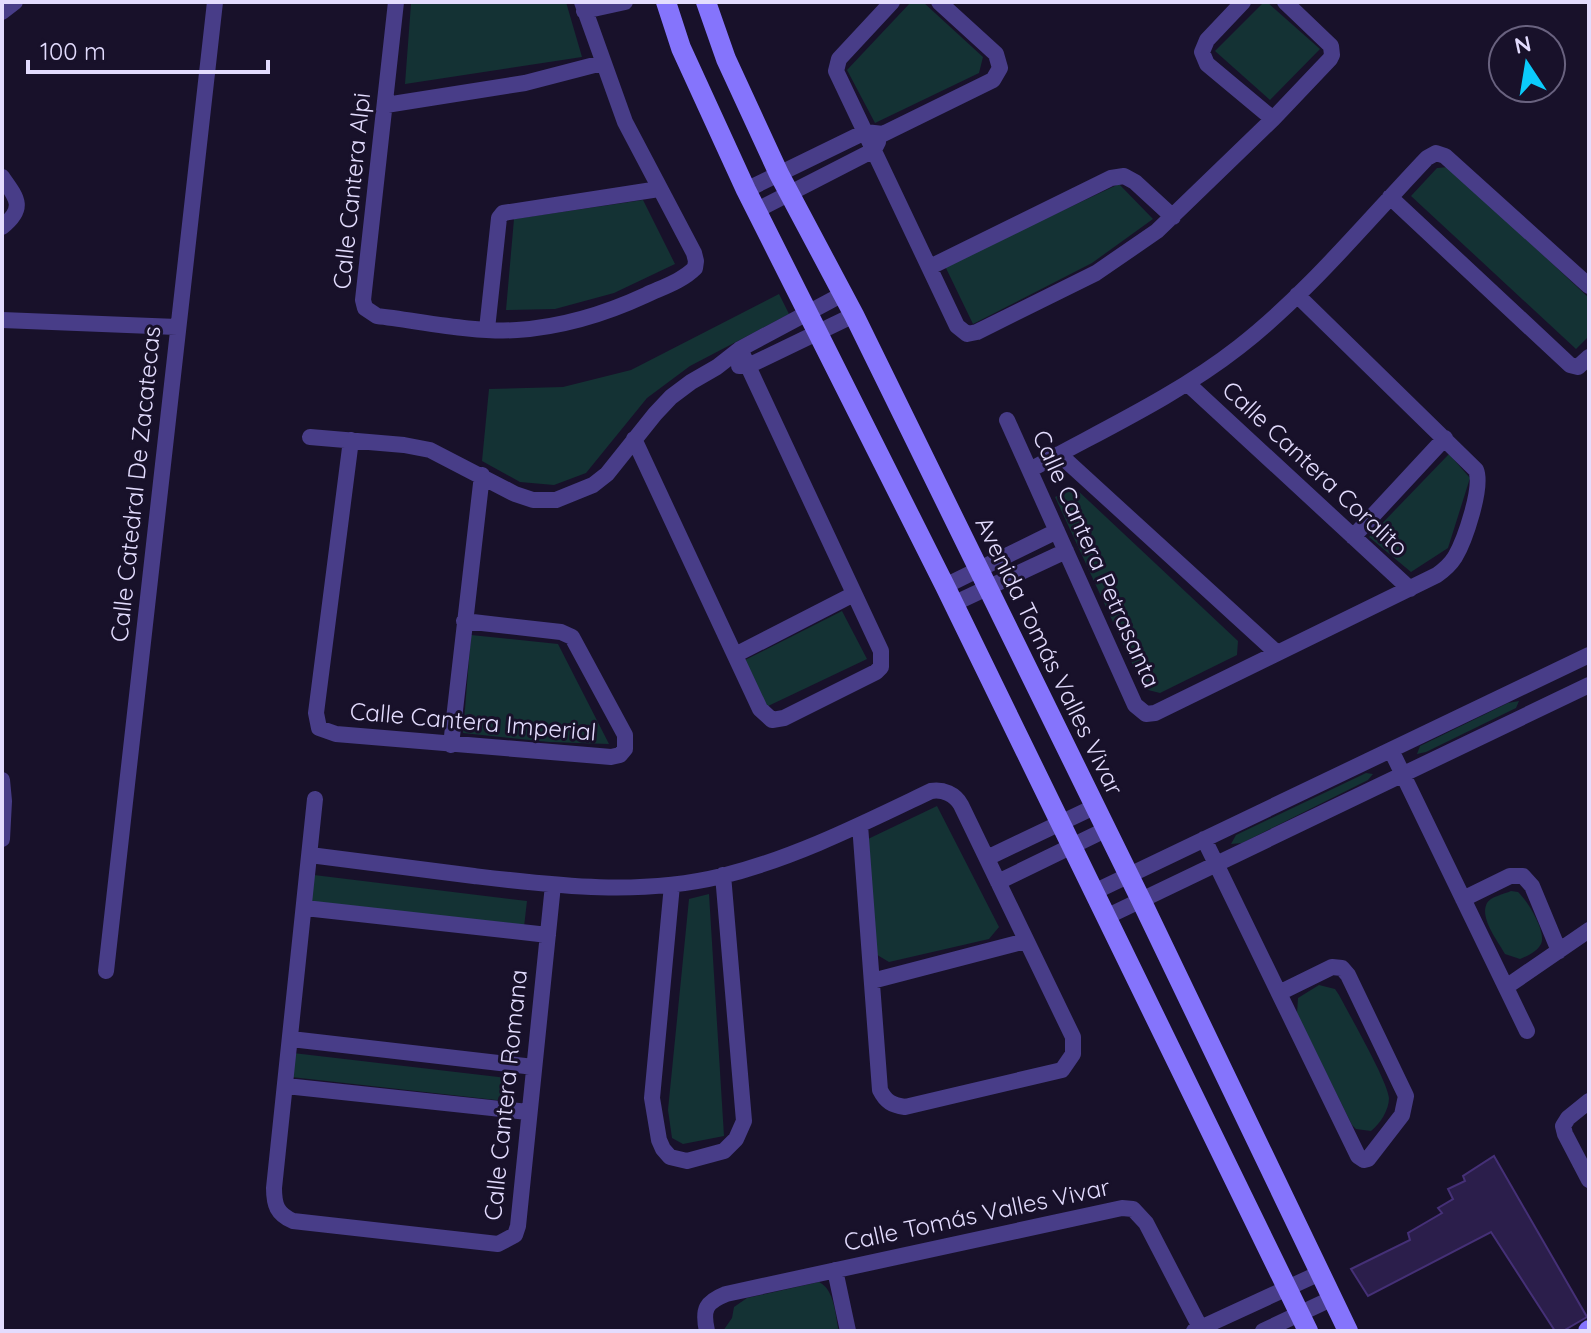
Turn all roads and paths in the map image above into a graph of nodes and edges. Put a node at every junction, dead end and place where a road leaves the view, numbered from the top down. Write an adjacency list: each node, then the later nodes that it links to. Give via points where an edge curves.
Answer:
1 (15, 2): 12 (street)
2 (215, 2): 38 (street, Calle Catedral De Zacatecas)
3 (396, 2): 14 (street, Calle Cantera Alpi)
4 (625, 2): 11 (street)
5 (666, 2): 24 (main road, via 681,48)
6 (706, 2): 20 (main road, Avenida Tomás Valles Vivar)
7 (892, 2): 16 (street, via 836,64)
8 (939, 2): 17 (street, via 996,54 998,74)
9 (1243, 2): 15 (street, via 1202,52 1207,64)
10 (1285, 2): 15 (street, via 1329,43 1332,55)
11 (583, 6): 13 (street, Calle Cantera Alpi)
12 (2, 12)
13 (602, 63): 14 (street, via 525,83); 23 (street, Calle Cantera Alpi)
14 (386, 105): 39 (street, Calle Cantera Alpi, via 365,308 377,316)
15 (1273, 119): 28 (street)
16 (865, 132): 17 (street); 18 (street); 19 (street)
17 (883, 134): 18 (street)
18 (874, 150): 22 (street); 30 (street)
19 (813, 158): 20 (street); 22 (street)
20 (779, 174): 24 (street); 25 (main road, Avenida Tomás Valles Vivar)
21 (2, 177): 29 (street, via 17,200 15,214)
22 (823, 177): 25 (street)
23 (659, 189): 39 (street, via 503,213); 39 (street, Calle Cantera Alpi, via 694,253 695,268 688,274 588,318 514,331)
24 (746, 190): 27 (main road)
25 (789, 194): 27 (street); 32 (main road, Avenida Tomás Valles Vivar)
26 (1390, 197): 31 (street, via 1427,158 1445,156); 33 (street); 43 (street, via 1570,365 1578,367)
27 (757, 210): 34 (main road)
28 (1173, 217): 30 (street, via 1135,182 1124,176 1111,178); 30 (street, via 1096,273 972,333 957,326)
29 (2, 227)
30 (930, 267)
31 (1589, 286)
32 (843, 294): 34 (street); 35 (main road, Avenida Tomás Valles Vivar)
33 (1297, 295): 46 (street); 49 (street, Calle Cantera Petrasanta)
34 (809, 312): 37 (street); 40 (main road)
35 (854, 315): 40 (street); 60 (main road, Avenida Tomás Valles Vivar)
36 (2, 320): 38 (street)
37 (782, 326): 41 (street); 42 (street)
38 (177, 327): 100 (street, Calle Catedral De Zacatecas)
39 (487, 329)
40 (818, 332): 41 (street); 63 (main road)
41 (792, 345): 44 (street)
42 (740, 349): 44 (street); 45 (street)
43 (1589, 357)
44 (748, 366): 45 (street); 62 (street)
45 (717, 367): 50 (street, via 671,397)
46 (1188, 384): 52 (street); 56 (street, Calle Cantera Coralito)
47 (1007, 420): 53 (street, Calle Cantera Petrasanta)
48 (310, 437): 51 (street)
49 (1445, 438): 56 (street); 61 (street, Calle Cantera Petrasanta, via 1476,470 1479,484 1456,555 1437,575)
50 (634, 439): 54 (street, via 593,485 556,500 515,494); 66 (street)
51 (351, 440): 54 (street, via 430,450); 69 (street, Calle Cantera Imperial, via 316,723 336,734)
52 (1059, 454): 53 (street); 65 (street, Calle Cantera Petrasanta)
53 (1030, 470): 55 (street, Calle Cantera Petrasanta)
54 (482, 475): 64 (street)
55 (1057, 531): 57 (street, Calle Cantera Petrasanta); 58 (street)
56 (1353, 537): 61 (street, Calle Cantera Coralito)
57 (1066, 551): 59 (street); 65 (street, Calle Cantera Petrasanta, via 1135,705 1146,714)
58 (1005, 556): 59 (street); 60 (street)
59 (1013, 576): 60 (street)
60 (982, 578): 63 (street); 74 (main road, Avenida Tomás Valles Vivar)
61 (1410, 589): 65 (street, Calle Cantera Petrasanta)
62 (854, 594): 66 (street); 66 (street, via 881,651 876,672 772,720 760,709)
63 (949, 595): 75 (main road)
64 (464, 621): 69 (street); 69 (street, Calle Cantera Imperial, via 572,637 625,735 625,749 611,757)
65 (1277, 653)
66 (735, 655)
67 (1589, 655): 70 (street)
68 (1589, 685): 71 (street)
69 (451, 745)
70 (1391, 750): 71 (street); 80 (street)
71 (1403, 774): 85 (street); 92 (street)
72 (2, 780): 77 (street)
73 (315, 799): 82 (street, Calle Cantera Romana)
74 (1094, 807): 75 (street); 78 (main road, Avenida Tomás Valles Vivar)
75 (1060, 824): 79 (street); 81 (main road)
76 (860, 825): 83 (street, via 931,791 944,791 958,800); 86 (street); 101 (street)
77 (3, 829)
78 (1105, 830): 81 (street); 87 (main road, Avenida Tomás Valles Vivar)
79 (1035, 836): 83 (street); 84 (street)
80 (1204, 839): 85 (street); 87 (street)
81 (1071, 846): 84 (street); 91 (main road)
82 (310, 855): 89 (street); 94 (street, Calle Cantera Romana)
83 (987, 858): 88 (street)
84 (1046, 858): 88 (street)
85 (1216, 863): 93 (street); 103 (street)
86 (723, 875): 90 (street); 90 (street, via 744,1121 724,1151 687,1161 670,1157 663,1149 652,1098)
87 (1129, 876): 91 (street); 93 (main road, Avenida Tomás Valles Vivar)
88 (998, 882): 98 (street)
89 (553, 885): 90 (street); 97 (street, Calle Cantera Romana)
90 (672, 885)
91 (1094, 892): 95 (main road)
92 (1463, 899): 99 (street, via 1510,876 1523,876); 102 (street)
93 (1141, 900): 95 (street); 112 (main road, Avenida Tomás Valles Vivar)
94 (305, 908): 97 (street); 105 (street, Calle Cantera Romana)
95 (1106, 917): 113 (main road)
96 (1589, 930): 99 (street)
97 (548, 935): 106 (street, Calle Cantera Romana)
98 (1026, 941): 101 (street); 101 (street, via 1075,1046 1068,1064 1053,1074 915,1106 888,1102 880,1090)
99 (1559, 951): 102 (street)
100 (106, 971)
101 (872, 981)
102 (1506, 987): 104 (street)
103 (1279, 993): 103 (street, via 1358,1156 1368,1159 1402,1115 1406,1096 1348,975 1332,967)
104 (1527, 1031)
105 (291, 1039): 106 (street); 107 (street, Calle Cantera Romana)
106 (534, 1067): 109 (street, Calle Cantera Romana)
107 (286, 1086): 109 (street); 109 (street, Calle Cantera Romana, via 274,1188 281,1216 498,1244 515,1235 518,1226)
108 (1589, 1101): 110 (street, via 1563,1126)
109 (528, 1112)
110 (1589, 1180)
111 (835, 1270): 117 (street, Calle Tomás Valles Vivar, via 1110,1209 1133,1209 1146,1223); 118 (street, Calle Tomás Valles Vivar, via 714,1299 704,1311); 119 (street, Calle Tomás Valles Vivar)
112 (1320, 1273): 113 (street, Calle Tomás Valles Vivar); 114 (main road, Avenida Tomás Valles Vivar)
113 (1288, 1289): 115 (street, Calle Tomás Valles Vivar); 116 (main road)
114 (1333, 1298): 116 (street); 121 (main road, Avenida Tomás Valles Vivar)
115 (1248, 1308): 117 (street, Calle Tomás Valles Vivar); 120 (street)
116 (1304, 1322): 120 (street)
117 (1199, 1330)
118 (707, 1331)
119 (848, 1331)
120 (1262, 1331)
121 (1348, 1331)

